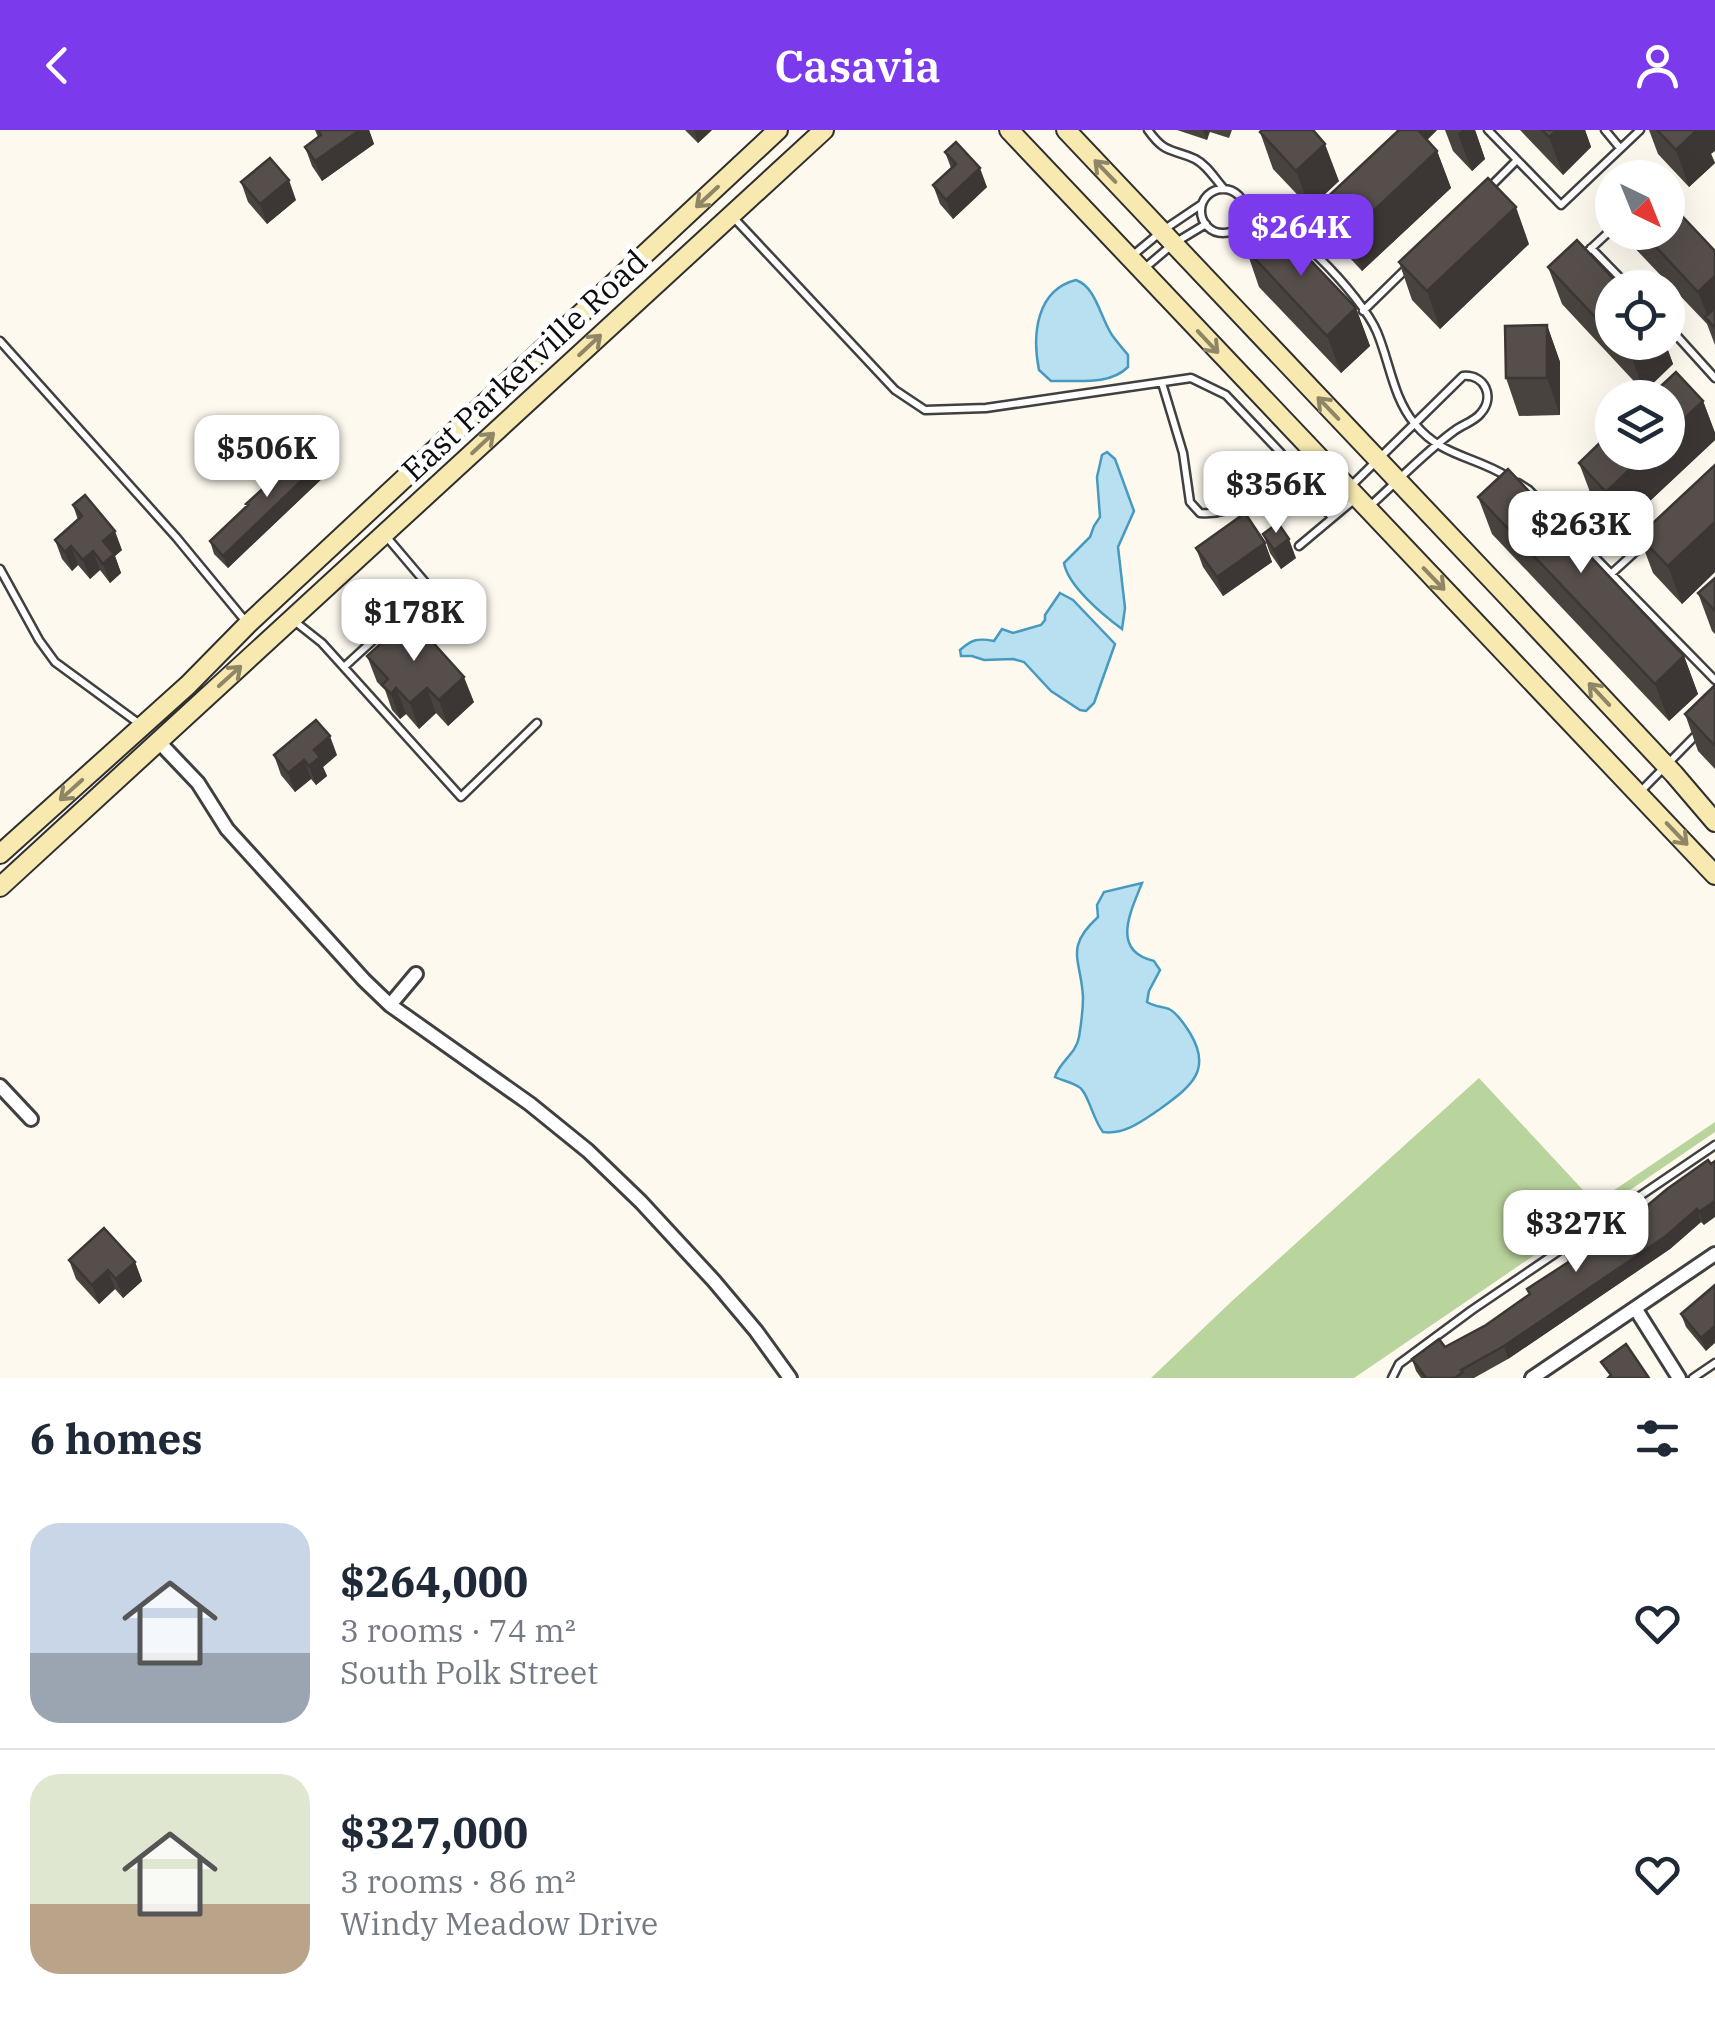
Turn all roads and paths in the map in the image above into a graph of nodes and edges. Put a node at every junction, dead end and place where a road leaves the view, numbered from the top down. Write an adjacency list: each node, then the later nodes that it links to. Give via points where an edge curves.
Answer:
1 (778, 130): 29 (main road, East Parkerville Road, one-way to 29)
2 (824, 130): 15 (main road, East Parkerville Road)
3 (1009, 130): 22 (main road)
4 (1066, 130): 17 (main road, one-way to 4)
5 (1148, 130): 12 (lane, via 1170,152 1204,166)
6 (1488, 130): 10 (lane)
7 (1605, 130): 9 (lane)
8 (1640, 130): 9 (lane)
9 (1620, 149): 10 (lane, via 1561,205)
10 (1516, 161): 11 (lane)
11 (1488, 188)
12 (1224, 189): 13 (lane); 14 (lane, via 1237,194)
13 (1203, 203): 16 (lane); 17 (lane)
14 (1244, 208): 16 (lane, via 1233,230 1218,232); 24 (lane, via 1295,236)
15 (731, 215): 28 (lane, via 895,390 925,410); 30 (main road, East Parkerville Road, one-way to 15)
16 (1206, 224): 17 (lane)
17 (1167, 238): 22 (lane); 22 (lane); 34 (main road, one-way to 17)
18 (1595, 244): 19 (lane)
19 (1591, 248): 21 (lane); 23 (lane)
20 (1419, 256): 24 (lane)
21 (1580, 259)
22 (1135, 265): 36 (main road, one-way to 36)
23 (1612, 270)
24 (1363, 311): 31 (lane)
25 (0, 341): 45 (lane)
26 (1685, 345): 27 (lane)
27 (1715, 378)
28 (1162, 383): 33 (lane, via 1191,378 1226,396); 33 (lane, via 1190,502 1200,513 1242,504)
29 (500, 390): 30 (main road); 43 (main road, East Parkerville Road)
30 (518, 411): 38 (main road, East Parkerville Road, one-way to 30)
31 (1414, 424): 32 (lane); 32 (lane, via 1463,376 1479,379 1489,398 1485,410); 34 (lane)
32 (1437, 445): 35 (lane); 42 (lane, via 1529,490)
33 (1286, 459): 37 (lane)
34 (1379, 461): 35 (main road); 36 (lane)
35 (1398, 481): 36 (lane); 52 (main road, one-way to 35)
36 (1357, 499): 37 (lane); 53 (main road, one-way to 53)
37 (1332, 518): 40 (lane)
38 (384, 534): 44 (main road, East Parkerville Road); 46 (lane, via 430,588)
39 (1654, 536): 42 (lane)
40 (1298, 546)
41 (0, 570): 49 (lane, via 55,662)
42 (1611, 574): 47 (lane)
43 (274, 600): 44 (main road); 45 (main road, East Parkerville Road)
44 (292, 619): 46 (lane); 51 (main road, East Parkerville Road, one-way to 44)
45 (248, 624): 49 (main road, East Parkerville Road)
46 (344, 667): 48 (lane, via 461,797)
47 (1715, 680)
48 (537, 722)
49 (142, 726): 51 (main road); 55 (main road, East Parkerville Road, one-way to 55)
50 (1700, 730): 52 (lane)
51 (158, 742): 57 (main road, East Parkerville Road); 59 (street, via 205,792 227,829)
52 (1666, 765): 53 (lane); 54 (main road)
53 (1638, 794): 56 (main road, one-way to 56)
54 (1715, 822)
55 (0, 854)
56 (1715, 875)
57 (0, 887)
58 (416, 974): 59 (street)
59 (390, 1005): 66 (street, via 588,1151 714,1281)
60 (0, 1086): 61 (street)
61 (31, 1119)
62 (1715, 1145): 67 (lane, via 1472,1310 1399,1364)
63 (1715, 1254): 64 (street)
64 (1635, 1308): 68 (street); 69 (street)
65 (1715, 1363): 70 (lane)
66 (790, 1378)
67 (1392, 1378)
68 (1532, 1378)
69 (1679, 1378)
70 (1693, 1378)

